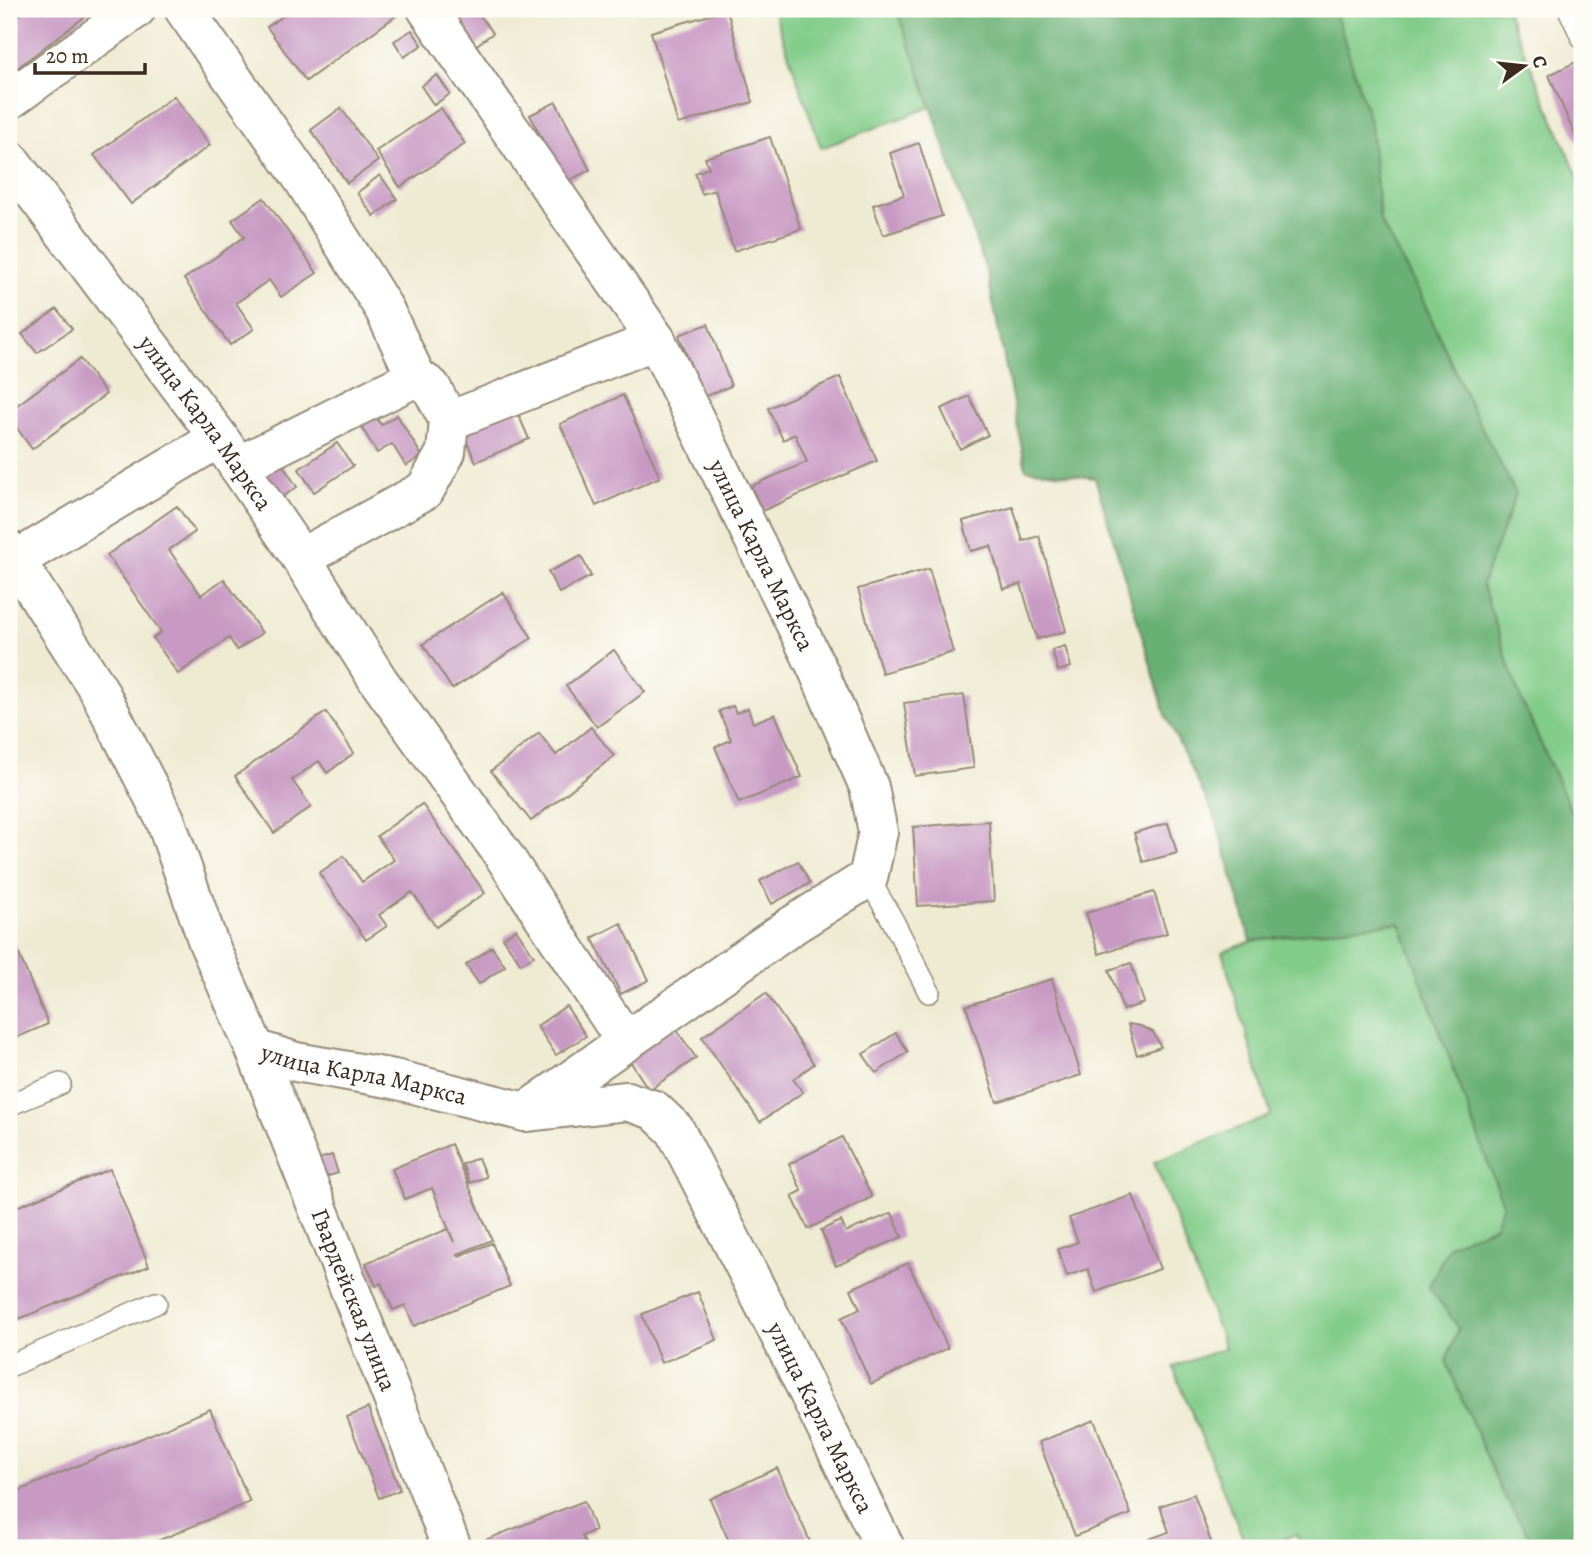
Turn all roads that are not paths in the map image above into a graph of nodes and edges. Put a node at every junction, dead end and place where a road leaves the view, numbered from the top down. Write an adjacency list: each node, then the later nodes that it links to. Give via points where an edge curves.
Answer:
1 (136, 9): 6 (street)
2 (184, 9): 9 (street, via 303,178 384,309)
3 (427, 9): 8 (street, улица Карла Маркса)
4 (1569, 9): 5 (lane)
5 (1582, 37)
6 (9, 100)
7 (9, 159): 11 (street, улица Карла Маркса)
8 (656, 340): 10 (street); 14 (street, улица Карла Маркса, via 817,668 869,787 878,832)
9 (416, 377): 10 (street, via 431,387); 11 (street)
10 (449, 421): 13 (street, via 446,452 425,490)
11 (229, 452): 12 (street); 13 (street, улица Карла Маркса)
12 (12, 555): 17 (street, улица Карла Маркса, via 98,689 165,819 208,942)
13 (302, 558): 16 (street, улица Карла Маркса, via 378,680 504,856)
14 (868, 878): 15 (lane); 16 (street)
15 (929, 992)
16 (626, 1042): 20 (street)
17 (255, 1049): 20 (street, улица Карла Маркса); 23 (street, Гвардейская улица)
18 (60, 1084): 19 (lane)
19 (9, 1105)
20 (525, 1112): 24 (street, улица Карла Маркса, via 626,1101 654,1110 675,1130)
21 (156, 1303): 22 (lane)
22 (9, 1366)
23 (452, 1548)
24 (885, 1548)

